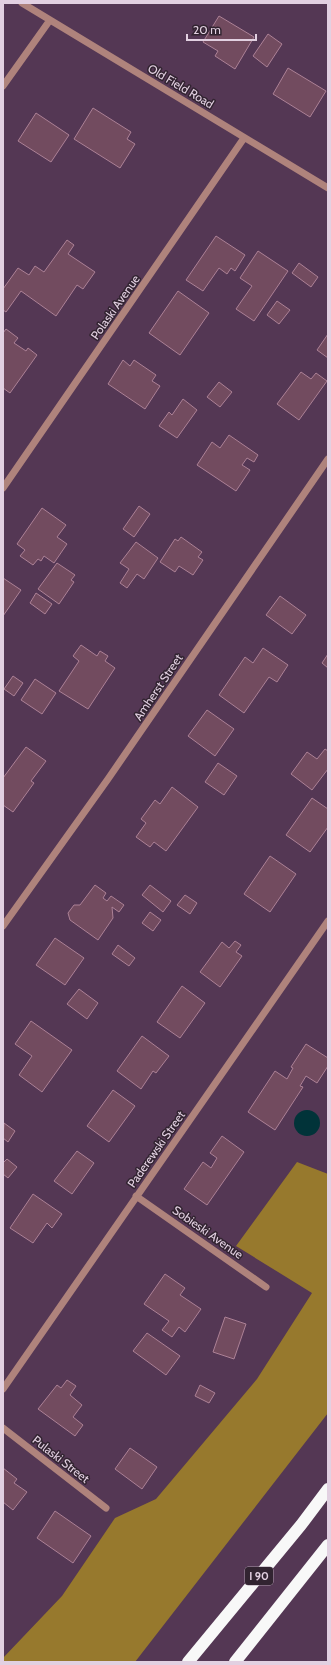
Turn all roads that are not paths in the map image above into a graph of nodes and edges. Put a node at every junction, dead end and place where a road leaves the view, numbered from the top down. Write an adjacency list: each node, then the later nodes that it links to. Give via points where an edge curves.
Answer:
1 (22, 3): 2 (street, Old Field Road)
2 (50, 20): 3 (street); 4 (street, Old Field Road)
3 (3, 86)
4 (244, 138): 5 (street, Old Field Road); 7 (street, Polaski Avenue)
5 (328, 188)
6 (328, 459): 9 (street, Amherst Street, via 108,779)
7 (3, 488)
8 (328, 921): 10 (street, Paderewski Street)
9 (3, 926)
10 (136, 1196): 11 (street, Sobieski Avenue); 12 (street, Paderewski Street)
11 (266, 1287)
12 (3, 1389)
13 (3, 1428): 15 (street, Pulaski Street)
14 (328, 1489): 17 (highway, I 90)
15 (106, 1508)
16 (328, 1545): 18 (highway)
17 (188, 1662)
18 (235, 1662)

